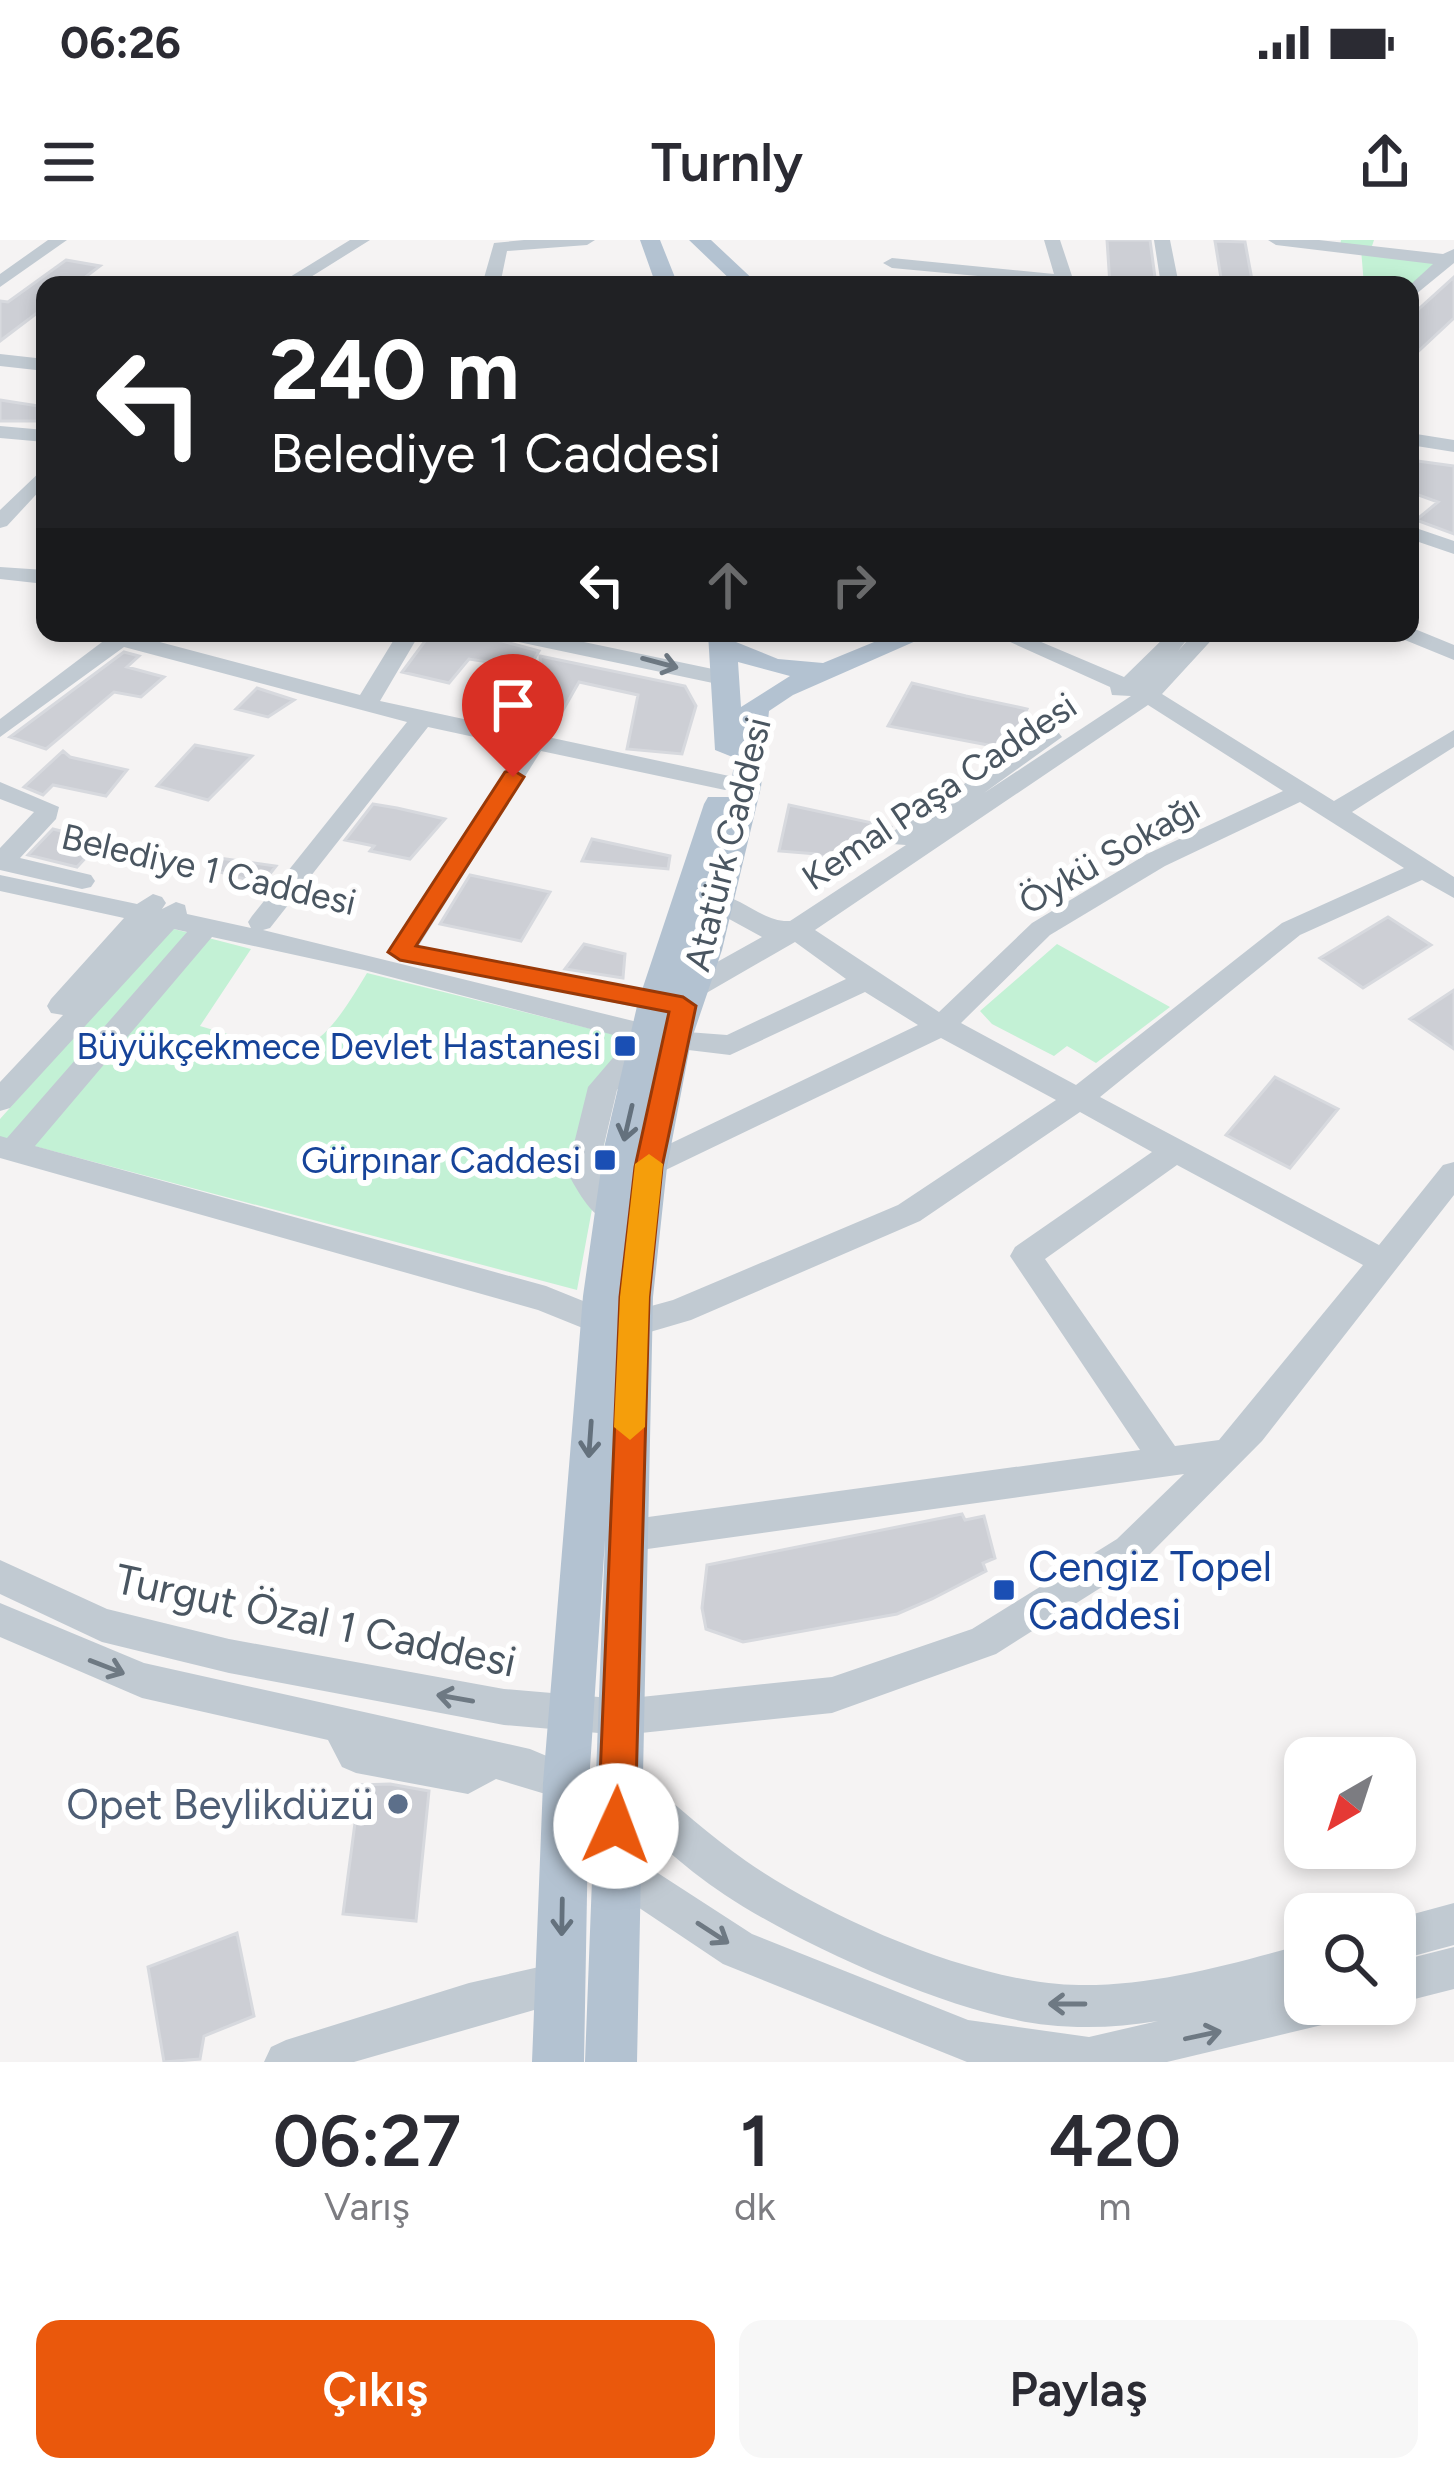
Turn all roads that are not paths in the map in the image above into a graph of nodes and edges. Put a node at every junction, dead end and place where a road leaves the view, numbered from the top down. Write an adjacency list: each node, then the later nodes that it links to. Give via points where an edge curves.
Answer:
1 (59, 240): 22 (street)
2 (362, 240): 13 (street)
3 (587, 240): 14 (street, via 500,248)
4 (650, 240): 15 (main road)
5 (698, 240): 16 (main road)
6 (898, 240): 12 (street)
7 (1052, 240): 19 (street)
8 (1162, 240): 20 (street)
9 (1175, 240): 21 (street)
10 (1276, 240): 11 (street)
11 (1451, 257): 23 (street)
12 (892, 263): 17 (street); 18 (street)
13 (301, 276)
14 (493, 276)
15 (664, 276)
16 (738, 276)
17 (888, 276)
18 (956, 276)
19 (1064, 276)
20 (1168, 276)
21 (1179, 276)
22 (0, 282)
23 (1419, 286)
24 (0, 360): 25 (street)
25 (36, 364)
26 (0, 432): 27 (street)
27 (36, 435)
28 (1419, 440): 29 (street)
29 (1454, 446)
30 (1419, 451): 31 (street)
31 (1454, 457)
32 (36, 465): 34 (street)
33 (36, 483): 35 (street)
34 (0, 502)
35 (0, 522)
36 (1419, 535): 37 (street)
37 (1454, 548)
38 (0, 562): 39 (street)
39 (36, 565)
40 (0, 573): 41 (street)
41 (36, 576)
42 (1419, 638): 53 (street)
43 (116, 642): 60 (street)
44 (145, 642): 58 (street)
45 (404, 642): 58 (street)
46 (552, 642): 55 (street, one-way to 55)
47 (722, 642): 55 (main road, Atatürk Caddesi)
48 (728, 642): 54 (main road, via 772,667)
49 (898, 642): 54 (main road, Atatürk Caddesi)
50 (1023, 642): 57 (street)
51 (1174, 642): 57 (street, Kemal Paşa Caddesi)
52 (1197, 642): 57 (street, Kemal Paşa Caddesi)
53 (1454, 652)
54 (828, 670): 56 (main road, Atatürk Caddesi)
55 (727, 679): 56 (main road); 63 (main road, Atatürk Caddesi)
56 (783, 689): 70 (main road, Atatürk Caddesi, via 752,716 746,787)
57 (1138, 690): 65 (street); 74 (street, Kemal Paşa Caddesi)
58 (366, 704): 59 (street)
59 (422, 719): 62 (street); 72 (street)
60 (0, 730)
61 (1453, 739): 66 (street)
62 (536, 742): 63 (street); 75 (street)
63 (725, 782): 77 (main road, Atatürk Caddesi)
64 (0, 790): 67 (street, via 47,813)
65 (1304, 791): 66 (street); 78 (street, Öykü Sokağı, via 1156,860 1041,929)
66 (1335, 812): 68 (street)
67 (1, 869): 71 (street, Belediye 1 Caddesi)
68 (1424, 869): 69 (street); 80 (street, via 1291,929)
69 (1454, 889)
70 (718, 902): 74 (street); 77 (main road, Atatürk Caddesi)
71 (162, 910): 72 (street, Belediye 1 Caddesi); 73 (street, Belediye 1 Caddesi); 79 (street)
72 (261, 922): 75 (street, Belediye 1 Caddesi)
73 (204, 929): 77 (street, Belediye 1 Caddesi, via 364,961); 82 (street)
74 (784, 930): 76 (street); 77 (street, Kemal Paşa Caddesi)
75 (400, 952): 77 (street, Belediye 1 Caddesi)
76 (869, 980): 77 (street, via 730,1046); 78 (street)
77 (674, 1001): 84 (main road, Atatürk Caddesi); 87 (main road, Atatürk Caddesi, one-way to 87, via 614,1213)
78 (941, 1026): 80 (street); 84 (street, Öykü Sokağı)
79 (7, 1068): 81 (street)
80 (1078, 1099): 83 (street); 87 (street, via 909,1213 680,1310)
81 (0, 1100)
82 (7, 1149): 87 (street, via 547,1299)
83 (1175, 1151): 86 (street); 89 (street, via 1027,1256)
84 (649, 1167): 87 (main road, Atatürk Caddesi)
85 (1454, 1173): 86 (street)
86 (1384, 1262): 88 (street)
87 (617, 1310): 90 (main road, Atatürk Caddesi); 93 (main road, Atatürk Caddesi, one-way to 93)
88 (1228, 1453): 89 (street); 94 (street, via 1130,1550 983,1642 832,1695)
89 (1166, 1461): 90 (street)
90 (626, 1536): 94 (main road, Atatürk Caddesi)
91 (0, 1576): 93 (street, Turgut Özal 1 Caddesi, one-way to 91, via 102,1625)
92 (0, 1621): 96 (street, one-way to 96, via 142,1680 340,1725 356,1754 468,1775 492,1760)
93 (570, 1717): 94 (street, Turgut Özal 1 Caddesi); 96 (main road, Atatürk Caddesi)
94 (622, 1717): 95 (main road, Atatürk Caddesi)
95 (618, 1782): 97 (main road, Atatürk Caddesi); 101 (street, one-way to 95, via 1122,2004 1042,2004 924,1967 753,1889)
96 (566, 1783): 97 (street); 103 (main road, Atatürk Caddesi, one-way to 103)
97 (616, 1869): 104 (street, one-way to 104, via 738,1949 968,2041 1089,2059); 107 (main road, Atatürk Caddesi)
98 (1454, 1924): 99 (street)
99 (1416, 1934)
100 (1454, 1968): 102 (street)
101 (1284, 1971)
102 (1416, 1978)
103 (561, 1983): 105 (street); 106 (main road, Atatürk Caddesi)
104 (1284, 2013)
105 (286, 2062)
106 (558, 2062)
107 (611, 2062)

